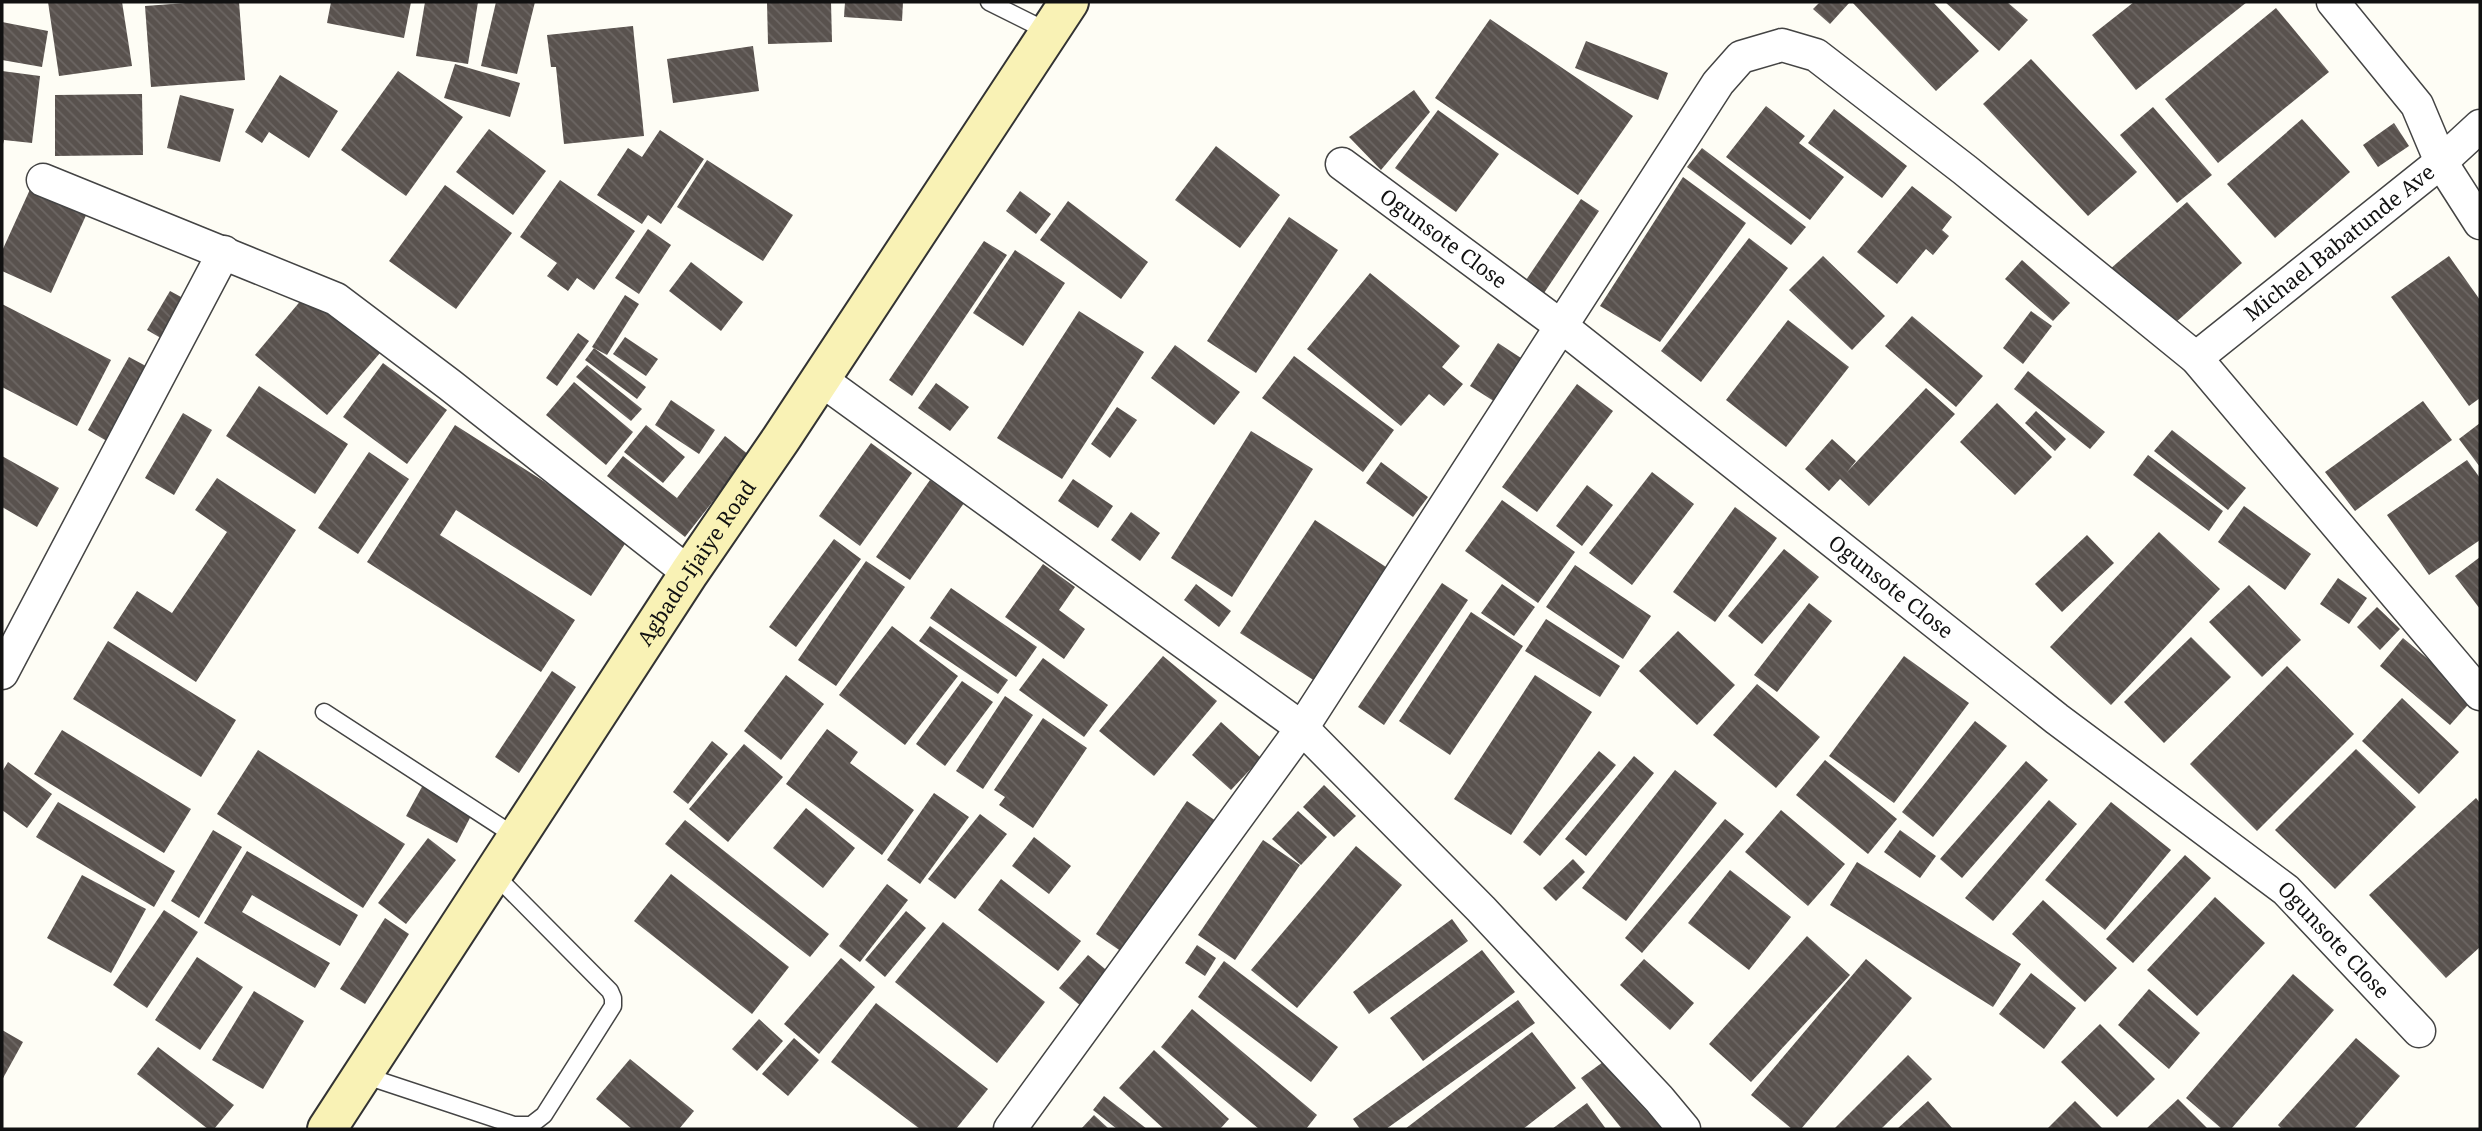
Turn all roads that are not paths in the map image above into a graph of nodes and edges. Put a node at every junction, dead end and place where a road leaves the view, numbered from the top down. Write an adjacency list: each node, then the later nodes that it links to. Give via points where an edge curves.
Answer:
1 (989, 2): 3 (lane)
2 (2333, 2): 5 (street, via 2417,106)
3 (1058, 17): 12 (street, Agbado-Ijaiye Road)
4 (2480, 126): 5 (street, Michael Babatunde Ave)
5 (2441, 162): 8 (street); 11 (street, Michael Babatunde Ave)
6 (1342, 164): 10 (street, Ogunsote Close)
7 (43, 180): 9 (street)
8 (2480, 223)
9 (224, 252): 13 (street, via 336,299); 14 (street)
10 (1561, 326): 11 (street, via 1718,83 1741,57 1782,45 1816,55); 17 (street); 20 (street, Ogunsote Close, via 2057,719 2286,890)
11 (2196, 358): 15 (street)
12 (820, 379): 13 (street, Agbado-Ijaiye Road); 17 (street)
13 (689, 573): 18 (street, Agbado-Ijaiye Road)
14 (2, 673)
15 (2480, 694)
16 (324, 712): 18 (lane)
17 (1302, 728): 23 (street); 24 (street, via 1481,909)
18 (518, 838): 19 (street, Agbado-Ijaiye Road)
19 (494, 874): 21 (street, Agbado-Ijaiye Road); 21 (lane, via 613,998 613,1006 544,1115 531,1125 514,1125)
20 (2419, 1031)
21 (363, 1075): 22 (street, Agbado-Ijaiye Road)
22 (327, 1129)
23 (1010, 1129)
24 (1684, 1129)

